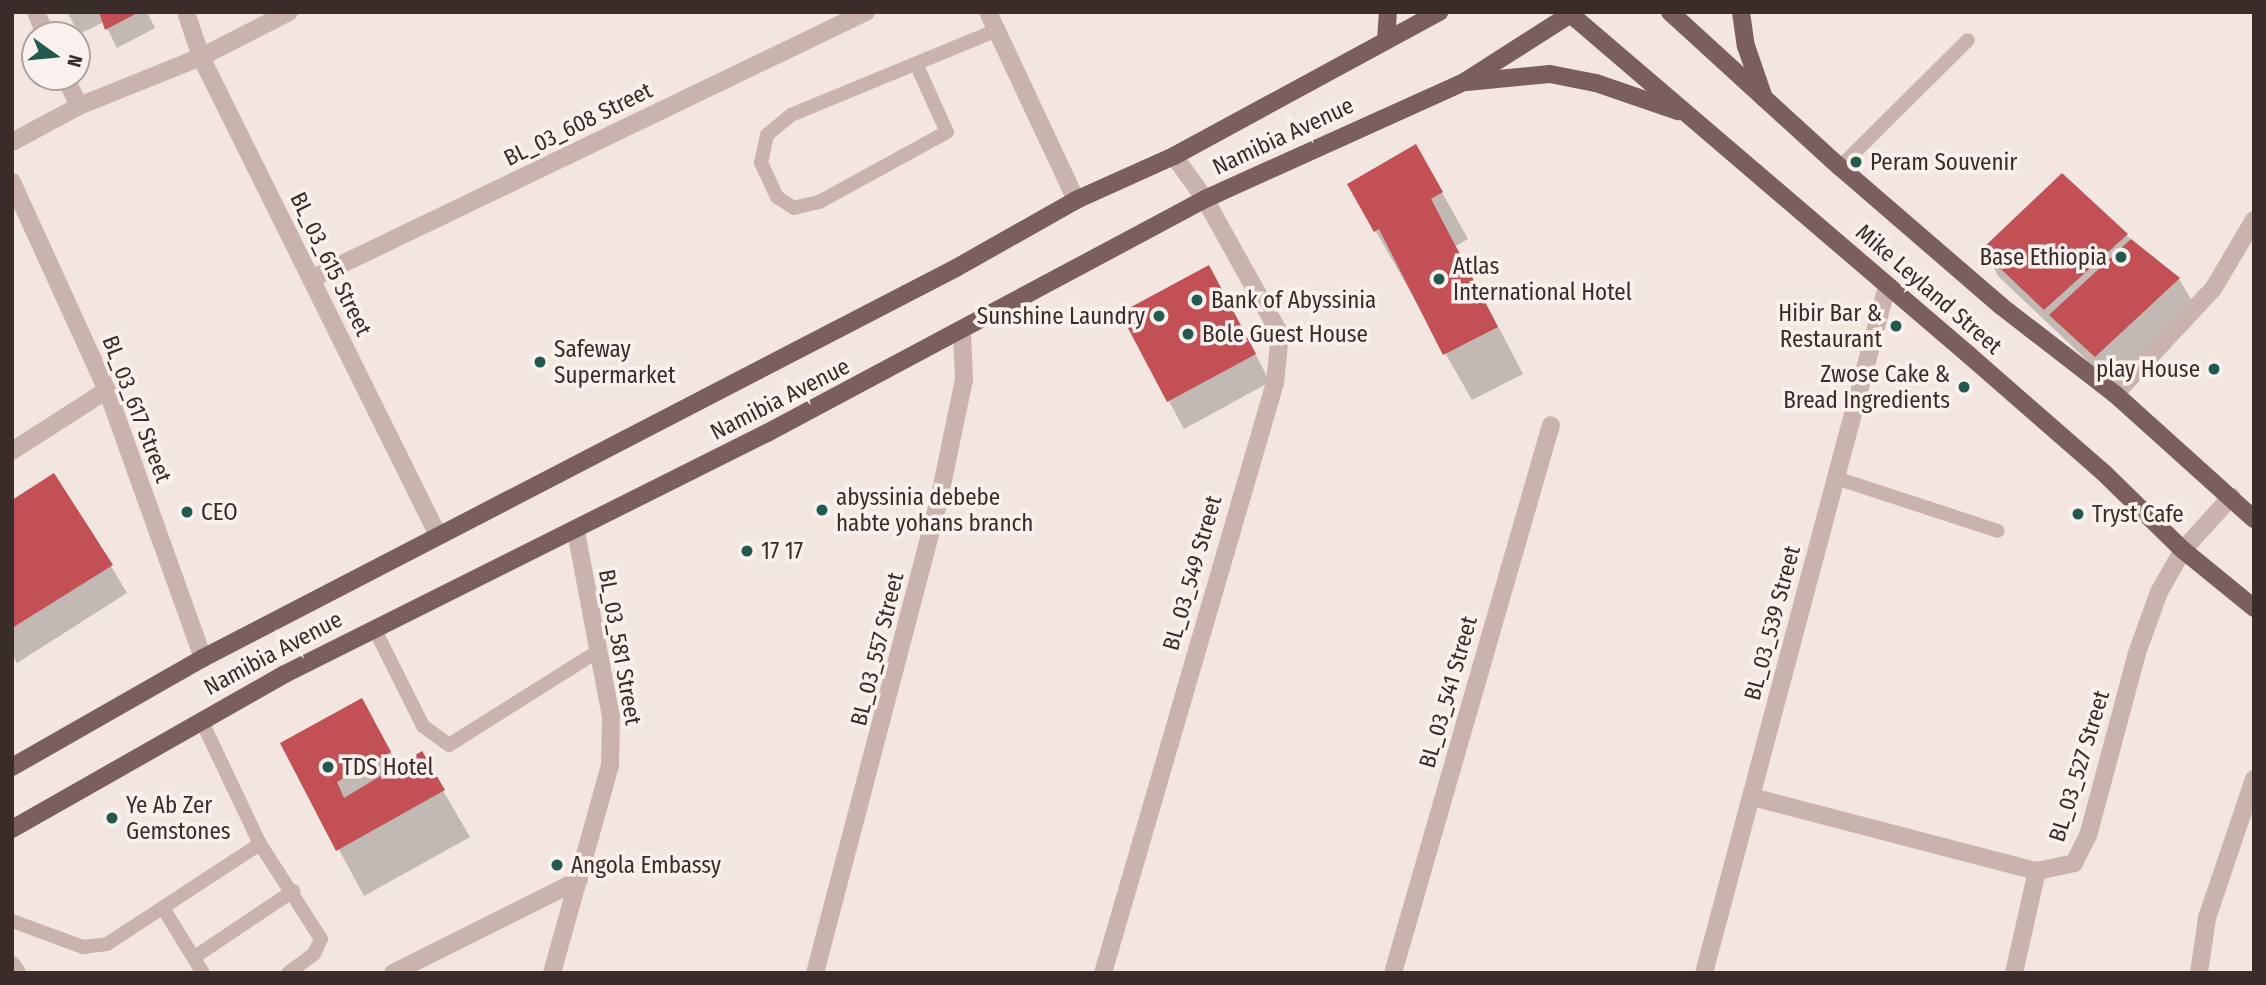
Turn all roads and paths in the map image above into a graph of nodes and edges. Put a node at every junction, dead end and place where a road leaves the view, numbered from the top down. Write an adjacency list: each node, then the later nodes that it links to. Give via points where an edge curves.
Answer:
1 (187, 12): 13 (street, BL_03_615 Street)
2 (289, 12): 13 (street)
3 (866, 12): 27 (street, BL_03_608 Street)
4 (988, 12): 10 (street)
5 (1388, 12): 11 (main road)
6 (1439, 12): 11 (main road, Namibia Avenue)
7 (1670, 12): 17 (main road, Mike Leyland Street)
8 (1741, 12): 17 (main road, via 1746,46)
9 (1571, 13): 15 (main road, Namibia Avenue); 19 (main road, Mike Leyland Street)
10 (997, 30): 14 (lane); 25 (street)
11 (1386, 40): 21 (main road, Namibia Avenue)
12 (1968, 40): 22 (lane)
13 (201, 57): 18 (street); 27 (street, BL_03_615 Street)
14 (917, 66): 14 (lane, via 791,115 767,135 761,163 777,197 794,208 819,202 947,132)
15 (1464, 82): 19 (main road, via 1550,75 1596,83); 24 (main road, Namibia Avenue)
16 (72, 91): 18 (street)
17 (1764, 98): 22 (main road, Mike Leyland Street)
18 (79, 106): 20 (street)
19 (1689, 115): 28 (main road, Mike Leyland Street)
20 (12, 142)
21 (1174, 156): 24 (street, BL_03_549 Street); 25 (main road, Namibia Avenue)
22 (1840, 167): 31 (main road, Mike Leyland Street, via 2001,306)
23 (12, 183): 30 (street, BL_03_617 Street)
24 (1205, 199): 29 (main road, Namibia Avenue); 64 (street, BL_03_549 Street, via 1280,334 1275,383)
25 (1076, 200): 39 (main road, Namibia Avenue, via 956,268)
26 (2254, 220): 31 (street, via 2213,289)
27 (311, 279): 39 (street, BL_03_615 Street)
28 (1887, 286): 34 (street, BL_03_539 Street); 40 (main road, Mike Leyland Street, via 2103,472)
29 (962, 333): 37 (main road, Namibia Avenue); 63 (street, BL_03_557 Street, via 964,380 938,505)
30 (107, 390): 33 (street); 44 (street, BL_03_617 Street)
31 (2115, 394): 35 (main road, Mike Leyland Street)
32 (1551, 425): 65 (street, BL_03_541 Street)
33 (12, 451)
34 (1836, 478): 38 (lane); 48 (street, BL_03_539 Street)
35 (2231, 497): 36 (main road, Mike Leyland Street); 40 (street)
36 (2254, 519)
37 (576, 531): 42 (main road, Namibia Avenue); 43 (street, BL_03_581 Street)
38 (1998, 531)
39 (438, 535): 44 (main road, Namibia Avenue)
40 (2183, 550): 41 (main road, Mike Leyland Street); 51 (street, BL_03_527 Street, via 2159,592 2137,653 2088,836 2074,863)
41 (2254, 608)
42 (374, 628): 43 (lane, via 423,726 449,745); 45 (main road, Namibia Avenue)
43 (600, 650): 52 (street, BL_03_581 Street, via 611,717 610,765)
44 (204, 658): 46 (main road, Namibia Avenue)
45 (201, 720): 49 (main road, Namibia Avenue); 50 (lane)
46 (12, 767)
47 (2254, 779): 68 (street, via 2207,918)
48 (1752, 797): 51 (street); 66 (street, BL_03_539 Street)
49 (12, 829)
50 (260, 844): 53 (lane); 54 (lane)
51 (2036, 871): 67 (street)
52 (579, 880): 61 (street); 62 (street, BL_03_581 Street)
53 (293, 891): 56 (lane); 60 (lane, via 321,939 314,954)
54 (163, 908): 55 (lane, via 107,944 83,947); 56 (lane)
55 (12, 921)
56 (196, 956): 59 (lane)
57 (12, 965): 58 (street)
58 (17, 973)
59 (203, 973)
60 (288, 973)
61 (393, 973)
62 (552, 973)
63 (815, 973)
64 (1103, 973)
65 (1393, 973)
66 (1704, 973)
67 (2014, 973)
68 (2199, 973)

